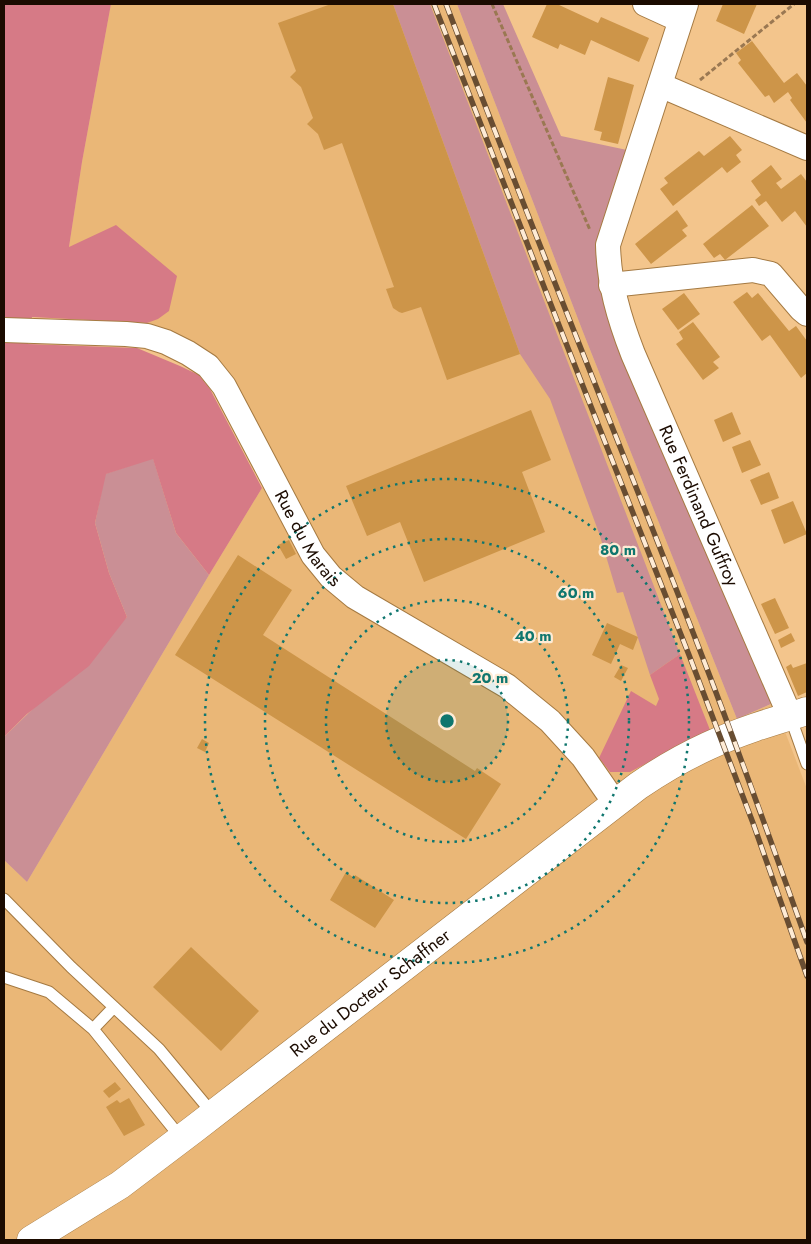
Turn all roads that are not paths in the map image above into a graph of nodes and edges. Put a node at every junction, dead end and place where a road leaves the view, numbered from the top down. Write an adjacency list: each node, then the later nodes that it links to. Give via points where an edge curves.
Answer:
1 (645, 4): 2 (street)
2 (683, 12): 3 (street, Rue Ferdinand Guffroy)
3 (660, 85): 4 (street); 5 (street, Rue Ferdinand Guffroy, via 608,245)
4 (807, 148)
5 (611, 285): 6 (street, via 753,270 772,274); 8 (street, Rue Ferdinand Guffroy, via 633,354)
6 (807, 314)
7 (4, 330): 10 (street, Rue du Marais, via 147,336 188,352 208,366 224,386 313,555 331,577 355,597 507,686 550,721 583,757)
8 (799, 713): 9 (lane, Rue Ferdinand Guffroy); 10 (street, Rue du Docteur Schaffner, via 709,745 660,771)
9 (807, 764)
10 (615, 803): 15 (street, Rue du Docteur Schaffner)
11 (4, 899): 13 (lane)
12 (4, 977): 14 (lane, via 49,992)
13 (114, 1007): 14 (lane); 15 (lane, via 159,1049)
14 (93, 1029): 16 (lane)
15 (213, 1114): 16 (street, Rue du Docteur Schaffner)
16 (181, 1138): 17 (street, Rue du Docteur Schaffner, via 120,1184)
17 (31, 1240)

